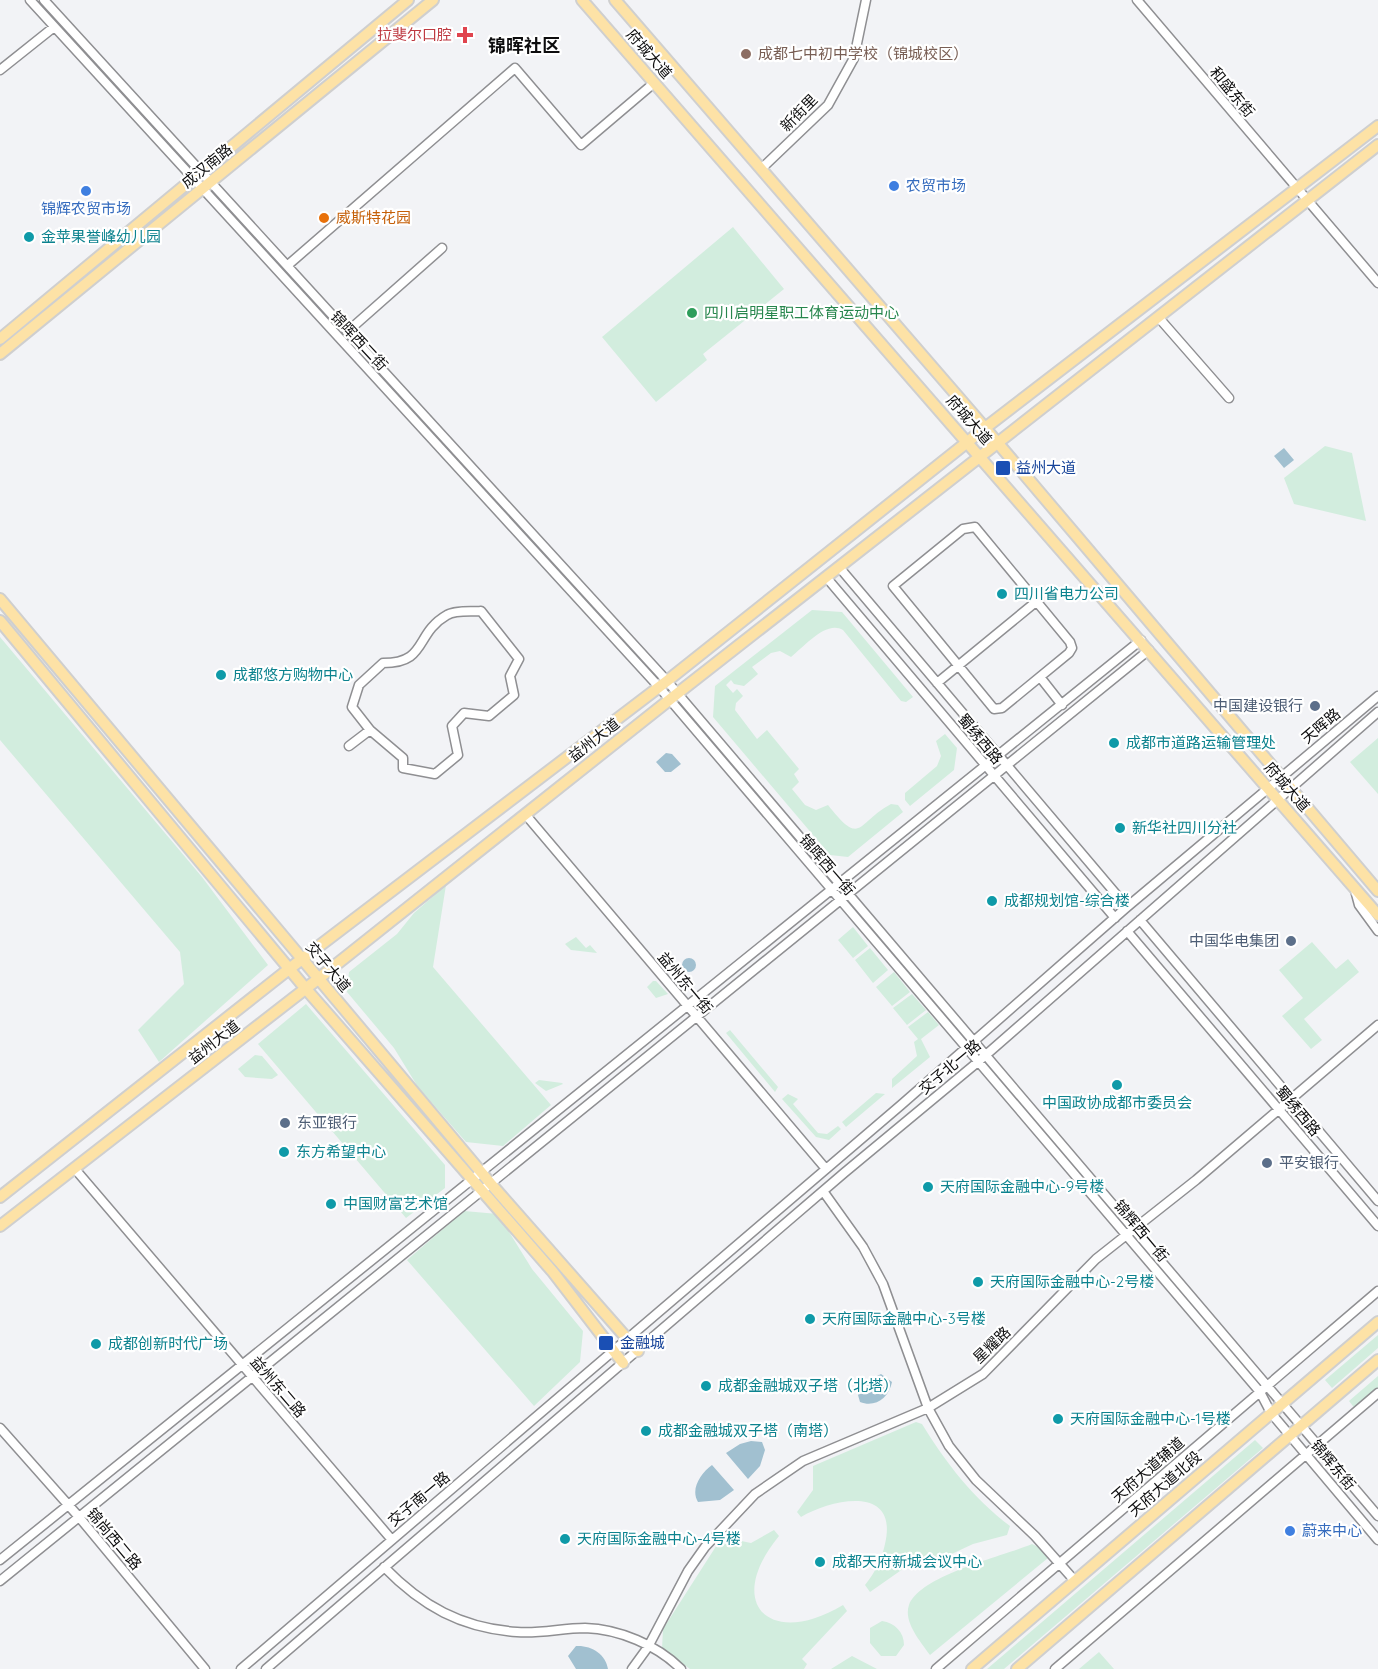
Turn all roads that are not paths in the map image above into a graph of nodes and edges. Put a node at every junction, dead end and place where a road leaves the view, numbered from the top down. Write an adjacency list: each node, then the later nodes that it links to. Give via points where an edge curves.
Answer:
1 (30, 0): 9 (street, 锦晖西二街)
2 (44, 0): 15 (street, 锦晖西二街)
3 (408, 0): 15 (main road, 成汉南路)
4 (433, 0): 16 (main road, 成汉南路)
5 (582, 0): 11 (main road, 府城大道)
6 (615, 0): 14 (main road, 府城大道)
7 (866, 0): 14 (street, 新街里, via 854,58 828,105)
8 (1137, 0): 17 (street, 和盛东街)
9 (54, 27): 10 (street); 15 (street, 锦晖西二街)
10 (0, 70)
11 (654, 83): 20 (street, via 581,145 515,68); 28 (main road, 府城大道)
12 (1378, 126): 17 (main road, 益州大道)
13 (1378, 145): 18 (main road, 益州大道)
14 (761, 169): 27 (main road, 府城大道)
15 (195, 175): 16 (street, 锦晖西二街); 24 (main road, 成汉南路)
16 (206, 187): 20 (street, 锦晖西二街); 25 (main road, 成汉南路); 41 (street, 锦晖西二街)
17 (1297, 189): 18 (street, 和盛东街); 27 (main road, 益州大道)
18 (1307, 201): 21 (street, 和盛东街); 22 (main road, 益州大道)
19 (442, 248): 23 (street)
20 (288, 265): 23 (street, 锦晖西二街)
21 (1378, 283)
22 (1159, 318): 26 (street); 29 (main road, 益州大道)
23 (347, 332): 41 (street, 锦晖西二街)
24 (0, 339)
25 (0, 354)
26 (1229, 398)
27 (985, 428): 28 (main road, 益州大道); 29 (main road, 府城大道)
28 (969, 442): 30 (main road, 府城大道); 41 (main road, 益州大道)
29 (998, 443): 30 (main road, 益州大道); 52 (main road, 府城大道)
30 (981, 457): 31 (main road, 益州大道); 36 (main road, 府城大道)
31 (840, 567): 32 (main road, 益州大道); 40 (street, 蜀绣西路)
32 (826, 577): 43 (main road, 益州大道); 50 (street, 蜀绣西路)
33 (0, 599): 71 (main road, 交子大道)
34 (1037, 601): 38 (street); 38 (street, via 975,527 963,529 893,586); 39 (street, via 1072,648)
35 (0, 621): 72 (main road, 交子大道)
36 (1141, 640): 37 (main road, 府城大道); 44 (street)
37 (1149, 650): 49 (street); 53 (main road, 府城大道)
38 (957, 666): 39 (street, via 994,709 1002,708); 40 (street)
39 (1040, 677): 44 (street)
40 (937, 683): 48 (street, 蜀绣西路)
41 (663, 684): 43 (street, 锦晖西二街); 71 (main road, 益州大道)
42 (1378, 696): 52 (street, 天晖路)
43 (673, 697): 56 (main road, 益州大道); 59 (street, 锦晖西一街); 61 (street, 锦晖西一街)
44 (1062, 705): 48 (street)
45 (1378, 712): 54 (street, 天晖路)
46 (370, 730): 46 (street, via 403,758 403,768 435,774 458,754 452,726 464,712 489,716 514,695 510,676 519,659 481,611 448,614 422,638 413,657 400,663 383,663 359,685 352,707); 47 (street)
47 (349, 746)
48 (999, 756): 49 (street, 蜀绣西路); 50 (street)
49 (1007, 766): 51 (street); 65 (street, 蜀绣西路)
50 (986, 767): 51 (street, 蜀绣西路); 59 (street)
51 (993, 776): 63 (street); 67 (street, 蜀绣西路)
52 (1282, 776): 53 (street, 交子北一路); 54 (main road, 府城大道)
53 (1268, 788): 55 (main road, 府城大道); 65 (street, 交子北一路)
54 (1292, 788): 55 (street, 交子北一路); 57 (main road, 府城大道)
55 (1278, 799): 60 (main road, 府城大道); 68 (street, 交子北一路)
56 (525, 813): 73 (main road, 益州大道); 75 (street, 益州东一街)
57 (1362, 871): 58 (street); 62 (main road, 府城大道)
58 (1378, 881)
59 (841, 884): 61 (street); 63 (street, 锦晖西一街)
60 (1354, 887): 66 (main road, 府城大道); 70 (street, via 1359,905)
61 (832, 891): 64 (street, 锦晖西一街); 75 (street)
62 (1378, 891)
63 (849, 893): 64 (street); 78 (street, 锦晖西一街)
64 (840, 901): 76 (street); 79 (street, 锦晖西一街)
65 (1127, 907): 67 (street, 交子北一路)
66 (1378, 915)
67 (1115, 918): 78 (street, 交子北一路)
68 (1140, 920): 69 (street, 交子北一路); 82 (street, 蜀绣西路)
69 (1127, 931): 80 (street, 交子北一路); 83 (street, 蜀绣西路)
70 (1378, 932)
71 (302, 960): 72 (main road, 益州大道); 73 (main road, 交子大道)
72 (289, 969): 74 (main road, 交子大道); 89 (main road, 益州大道)
73 (318, 979): 74 (main road, 益州大道); 86 (main road, 交子大道)
74 (306, 989): 84 (main road, 益州大道); 86 (main road, 交子大道)
75 (688, 1007): 76 (street, 益州东一街); 86 (street)
76 (696, 1017): 85 (street, 益州东一街); 87 (street)
77 (1378, 1025): 82 (street, 星耀路)
78 (974, 1040): 79 (street, 交子北一路); 80 (street, 锦辉西一街)
79 (967, 1046): 81 (street, 锦辉西一街); 85 (street, 交子北一路)
80 (987, 1054): 81 (street, 交子北一路); 93 (street, 锦辉西一街)
81 (979, 1061): 88 (street, 交子北一路); 93 (street, 锦辉西一街)
82 (1292, 1097): 83 (street, 星耀路); 90 (street, 蜀绣西路)
83 (1278, 1108): 92 (street, 蜀绣西路); 93 (street, 星耀路)
84 (75, 1169): 91 (main road, 益州大道); 101 (street, 益州东二路)
85 (826, 1169): 96 (street, 交子北一路)
86 (477, 1175): 87 (main road, 交子大道); 101 (street)
87 (486, 1187): 96 (main road, 交子大道); 97 (main road, 交子大道); 102 (street)
88 (823, 1191): 98 (street, 交子北一路); 107 (street, via 863,1247 883,1284)
89 (0, 1197)
90 (1378, 1201)
91 (0, 1226)
92 (1378, 1226)
93 (1131, 1233): 103 (street, 锦辉西一街); 104 (street, 锦辉西一街); 107 (street, 星耀路, via 1080,1274 983,1374)
94 (1378, 1291): 103 (street, 天府大道辅道)
95 (1378, 1322): 106 (main road, 天府大道北段)
96 (627, 1339): 97 (street, 交子北一路); 98 (main road, 交子大道)
97 (614, 1351): 100 (main road, 交子大道); 117 (street, 交子南一路)
98 (638, 1351): 100 (street, 交子北一路)
99 (1378, 1360): 109 (main road)
100 (623, 1363): 121 (street, 交子南一路)
101 (242, 1365): 102 (street, 益州东二路); 114 (street)
102 (252, 1377): 116 (street); 117 (street, 益州东二路)
103 (1267, 1385): 104 (street, 天府大道辅道); 106 (street, 锦辉西一街)
104 (1260, 1392): 108 (street, 锦辉西一街); 120 (street, 天府大道辅道)
105 (1378, 1393): 112 (street)
106 (1283, 1403): 108 (main road, 天府大道北段); 109 (street, 锦辉西一街)
107 (928, 1408): 120 (street, via 961,1463); 124 (street, 星耀路, via 803,1461 755,1494 722,1527 688,1571)
108 (1271, 1413): 111 (street, 锦辉西一街); 123 (main road, 天府大道北段)
109 (1301, 1426): 111 (main road); 112 (street, 锦辉东街)
110 (0, 1428): 114 (street, 锦尚西二路)
111 (1290, 1435): 113 (street, 锦辉东街); 132 (main road)
112 (1317, 1445): 113 (street); 115 (street, 锦辉东街)
113 (1306, 1454): 118 (street, 锦辉东街); 133 (street)
114 (67, 1505): 116 (street, 锦尚西二路); 119 (street)
115 (1378, 1516)
116 (79, 1517): 122 (street); 125 (street, 锦尚西二路)
117 (392, 1540): 126 (street, 交子南一路)
118 (1378, 1540)
119 (0, 1560)
120 (1059, 1563): 123 (street); 130 (street, 天府大道辅道)
121 (384, 1567): 124 (street, via 423,1604 454,1618 516,1632 610,1630); 127 (street, 交子南一路)
122 (0, 1581)
123 (1075, 1581): 131 (main road, 天府大道北段)
124 (648, 1647): 128 (street, 星耀路); 129 (street)
125 (205, 1669)
126 (241, 1669)
127 (266, 1669)
128 (632, 1669)
129 (681, 1669)
130 (936, 1669)
131 (972, 1669)
132 (1017, 1669)
133 (1055, 1669)

